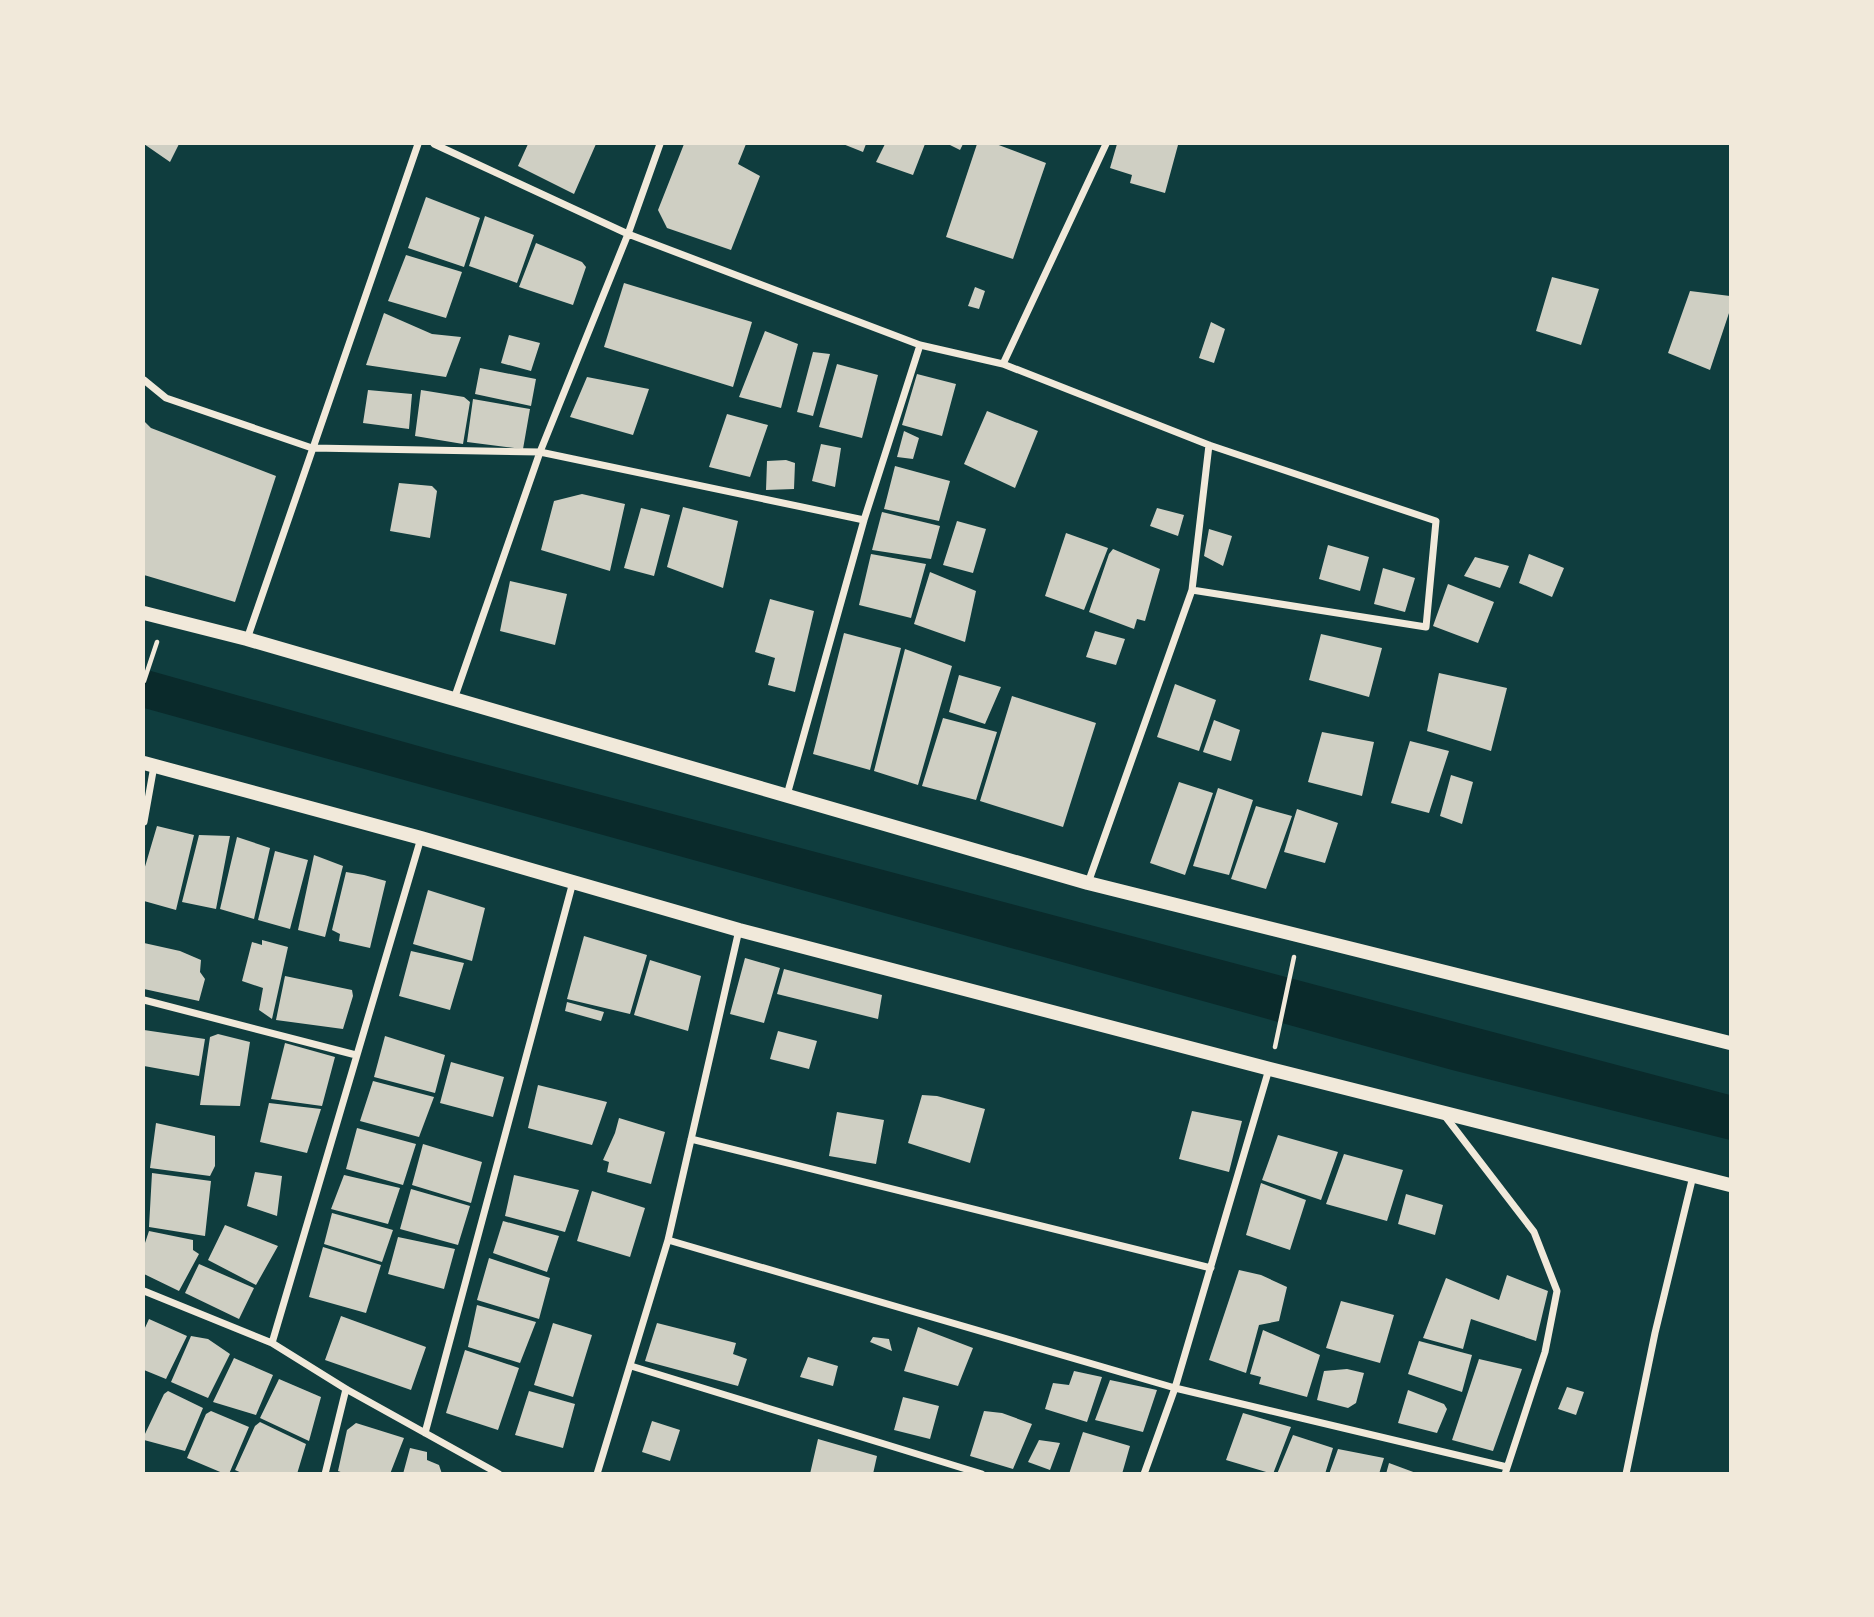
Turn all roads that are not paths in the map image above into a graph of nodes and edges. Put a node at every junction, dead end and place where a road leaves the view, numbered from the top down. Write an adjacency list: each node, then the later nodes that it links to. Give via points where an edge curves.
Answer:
1 (418, 144): 10 (street)
2 (434, 144): 5 (street)
3 (660, 144): 5 (street)
4 (1105, 144): 7 (street)
5 (628, 234): 6 (street); 11 (street)
6 (920, 345): 7 (street); 12 (street)
7 (1003, 365): 9 (street)
8 (144, 380): 10 (street, via 166,398)
9 (1209, 445): 13 (street); 13 (street, via 1436,521 1426,628)
10 (312, 448): 11 (street); 15 (street)
11 (540, 452): 12 (street); 16 (street)
12 (864, 520): 18 (street)
13 (1192, 590): 22 (street)
14 (144, 613): 15 (main road)
15 (247, 639): 16 (main road)
16 (454, 699): 18 (main road)
17 (149, 764): 19 (street); 20 (main road)
18 (787, 795): 22 (main road)
19 (144, 822)
20 (421, 838): 21 (main road); 26 (street)
21 (573, 882): 23 (main road); 39 (street)
22 (1088, 883): 25 (main road)
23 (739, 930): 27 (main road); 29 (street)
24 (144, 1000): 26 (street)
25 (1731, 1043)
26 (356, 1055): 35 (street)
27 (1270, 1069): 28 (main road); 33 (street)
28 (1443, 1113): 30 (main road); 40 (street, via 1534,1232 1557,1291 1545,1352)
29 (691, 1139): 32 (street); 33 (street)
30 (1693, 1176): 31 (main road); 46 (street)
31 (1731, 1185)
32 (668, 1240): 36 (street); 37 (street)
33 (1211, 1268): 37 (street)
34 (144, 1291): 35 (street)
35 (272, 1343): 38 (street)
36 (631, 1366): 43 (street); 44 (street)
37 (1175, 1388): 40 (street); 45 (street)
38 (346, 1390): 39 (street); 41 (street)
39 (425, 1433): 42 (street)
40 (1506, 1470)
41 (325, 1474)
42 (499, 1474)
43 (597, 1474)
44 (982, 1474)
45 (1144, 1474)
46 (1626, 1474)

